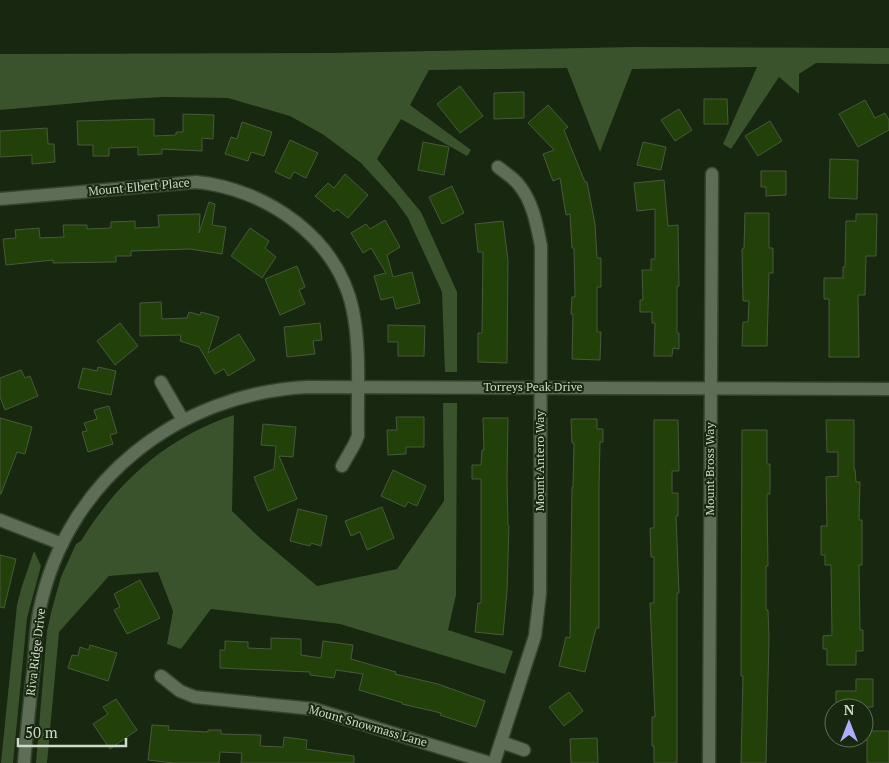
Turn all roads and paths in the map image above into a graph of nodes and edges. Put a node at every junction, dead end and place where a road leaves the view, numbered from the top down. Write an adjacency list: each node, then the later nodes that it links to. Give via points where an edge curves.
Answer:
1 (498, 167): 6 (street, Mount Antero Way, via 523,190 534,215 538,235 542,257)
2 (712, 174): 7 (street, Mount Bross Way)
3 (0, 199): 5 (street, Mount Elbert Place, via 196,182 235,189 263,201 288,216 314,239 343,282 355,324)
4 (161, 382): 9 (street)
5 (357, 387): 6 (street, Torreys Peak Drive); 9 (street, Torreys Peak Drive, via 307,387 264,392 219,404); 10 (street, Mount Elbert Place, via 358,436)
6 (540, 388): 7 (street, Torreys Peak Drive); 14 (street, Mount Antero Way, via 539,607 532,647)
7 (710, 388): 8 (street, Torreys Peak Drive); 19 (street, Mount Bross Way)
8 (889, 389)
9 (183, 420): 12 (street, Torreys Peak Drive, via 150,440 120,465 91,498)
10 (342, 466)
11 (0, 520): 12 (street)
12 (62, 544): 16 (street, Riva Ridge Drive, via 47,582 39,615)
13 (160, 676): 17 (street, Mount Snowmass Lane, via 180,692 195,697 314,709)
14 (501, 742): 15 (street); 18 (street, Mount Antero Way)
15 (524, 750)
16 (24, 763)
17 (490, 763)
18 (494, 763)
19 (709, 763)

